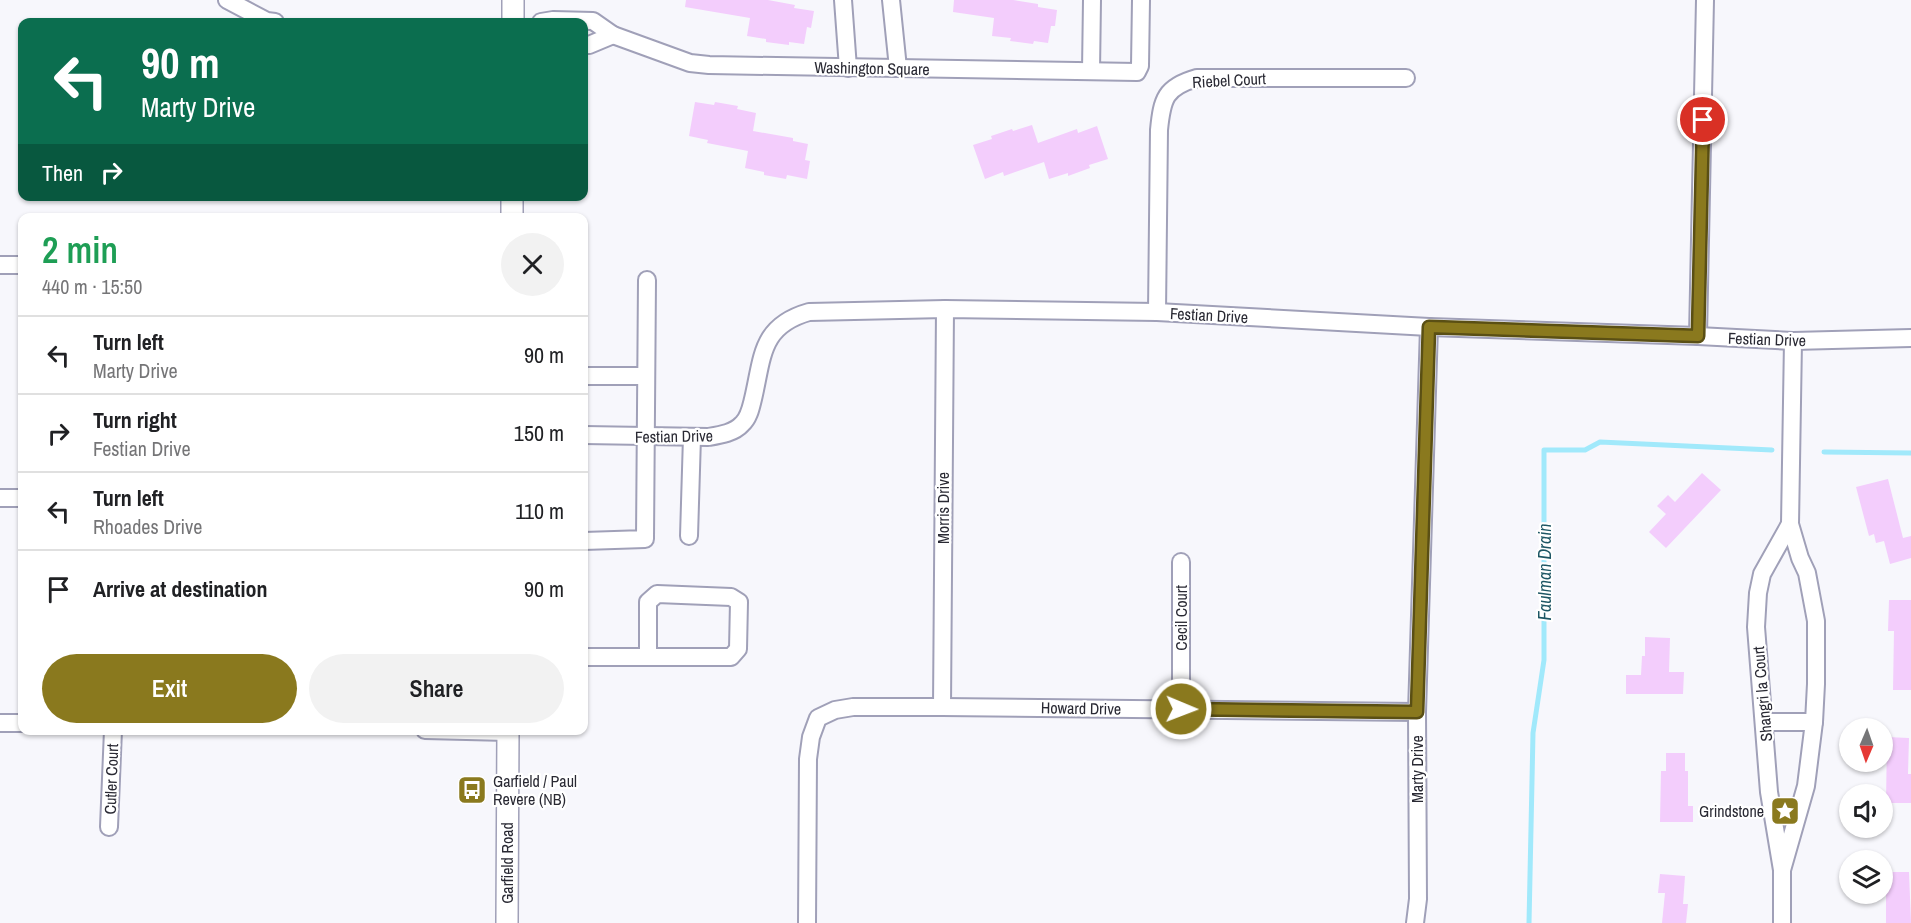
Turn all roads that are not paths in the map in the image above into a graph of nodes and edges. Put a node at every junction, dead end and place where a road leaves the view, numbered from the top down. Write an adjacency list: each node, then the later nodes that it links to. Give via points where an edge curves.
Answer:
1 (227, 0): 8 (street)
2 (513, 0): 9 (main road)
3 (843, 0): 13 (street)
4 (891, 0): 14 (street)
5 (1092, 0): 15 (street)
6 (1142, 0): 15 (street, Washington Square, via 1137,72)
7 (1706, 0): 23 (street)
8 (261, 18)
9 (513, 18)
10 (588, 21): 11 (street, Washington Square)
11 (613, 35): 12 (street); 13 (street, Washington Square, via 690,63)
12 (588, 45)
13 (848, 68): 14 (street, Washington Square)
14 (898, 68): 15 (street, Washington Square)
15 (1091, 71)
16 (1406, 78): 21 (street, Riebel Court, via 1197,78 1180,82 1169,91 1161,108 1159,130)
17 (0, 265): 18 (street)
18 (18, 265)
19 (646, 280): 27 (street)
20 (945, 309): 21 (street, Festian Drive); 30 (street, Festian Drive, via 808,312 793,316 781,324 762,352 750,411 743,424 723,434); 41 (street, Morris Drive)
21 (1157, 312): 22 (street, Festian Drive)
22 (1429, 327): 23 (street, Festian Drive); 43 (street, Marty Drive)
23 (1698, 336): 25 (street, Festian Drive)
24 (1911, 338): 25 (street, Festian Drive)
25 (1793, 341): 33 (street, Shangri la Court)
26 (588, 376): 27 (street)
27 (646, 376): 29 (street)
28 (588, 435): 29 (street, Festian Drive)
29 (646, 437): 30 (street, Festian Drive); 35 (street, via 645,539)
30 (692, 437): 34 (street)
31 (0, 498): 32 (street)
32 (18, 498)
33 (1790, 524): 36 (street, Shangri la Court); 37 (street, Shangri la Court)
34 (689, 536)
35 (588, 541)
36 (1770, 557): 37 (street); 44 (street, Shangri la Court, via 1758,593 1756,627)
37 (1800, 558): 45 (street, Shangri la Court, via 1807,573 1816,621)
38 (1181, 562): 42 (street, Cecil Court)
39 (588, 657): 40 (street)
40 (648, 657): 40 (street, via 648,602 657,594 730,597 739,602 738,650 731,657)
41 (942, 707): 42 (street, Howard Drive); 53 (street, Howard Drive, via 853,707 818,718 808,759)
42 (1181, 709): 43 (street, Howard Drive)
43 (1417, 712): 54 (street, Marty Drive)
44 (1764, 722): 45 (street); 51 (street, Shangri la Court, via 1769,792)
45 (1814, 722): 51 (street, Shangri la Court, via 1806,786)
46 (0, 723): 47 (street)
47 (18, 723)
48 (113, 735): 50 (street, Cutler Court)
49 (508, 735): 52 (main road, Garfield Road)
50 (109, 827)
51 (1782, 870): 55 (street, Shangri la Court)
52 (507, 923)
53 (807, 923)
54 (1415, 923)
55 (1782, 923)

